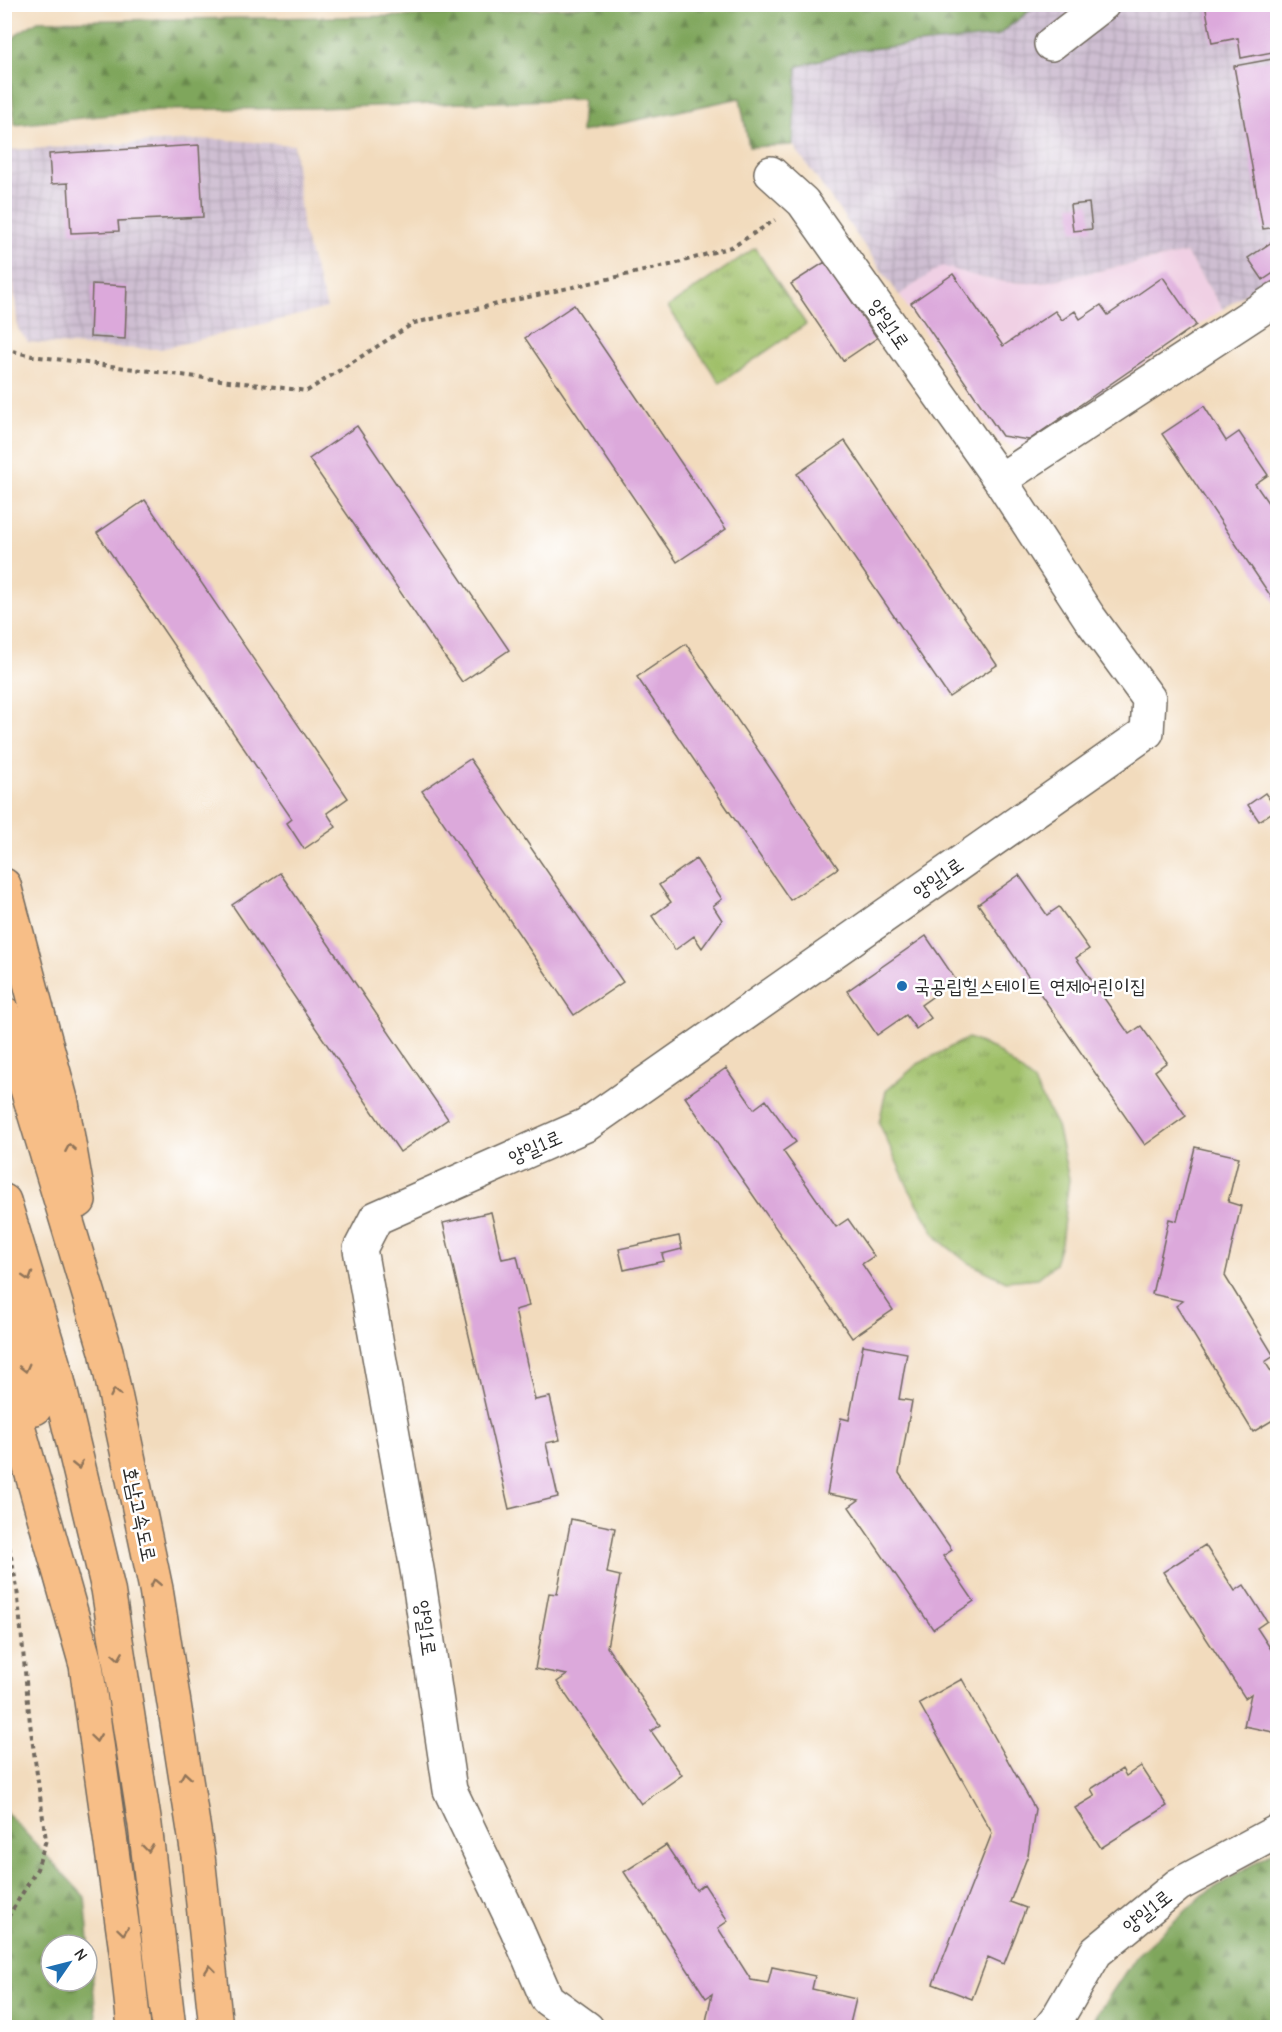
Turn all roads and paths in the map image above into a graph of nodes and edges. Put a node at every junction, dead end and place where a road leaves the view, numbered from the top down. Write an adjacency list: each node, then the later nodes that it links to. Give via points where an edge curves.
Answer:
1 (1103, 4): 2 (street)
2 (1051, 44)
3 (771, 173): 4 (street, 양일1로)
4 (803, 202): 6 (path, via 734,246 674,264 414,323 307,391 32,356); 7 (street, 양일1로)
5 (1278, 298): 7 (street)
6 (4, 349)
7 (1000, 480): 22 (street, 양일1로, via 1089,617 1149,699 1147,732 586,1125 376,1218 360,1249 418,1575 450,1790 547,1999)
8 (4, 885): 12 (highway, one-way to 8, via 62,1103)
9 (4, 1013): 12 (highway, 호남고속도로)
10 (4, 1201): 20 (highway, one-way to 20, via 57,1376 108,1589 145,1824)
11 (4, 1291): 16 (highway, one-way to 16, via 59,1502)
12 (106, 1351): 21 (highway, 호남고속도로, one-way to 12, via 198,1856 156,1589)
13 (4, 1376): 16 (highway)
14 (4, 1520): 15 (path)
15 (7, 1543): 18 (path, via 17,1588 46,1840 37,1869)
16 (86, 1665): 19 (highway, one-way to 19)
17 (1278, 1831): 23 (street, 양일1로, via 1178,1885 1096,1952)
18 (4, 1924)
19 (134, 2028)
20 (169, 2028)
21 (216, 2028)
22 (587, 2028)
23 (1050, 2028)

